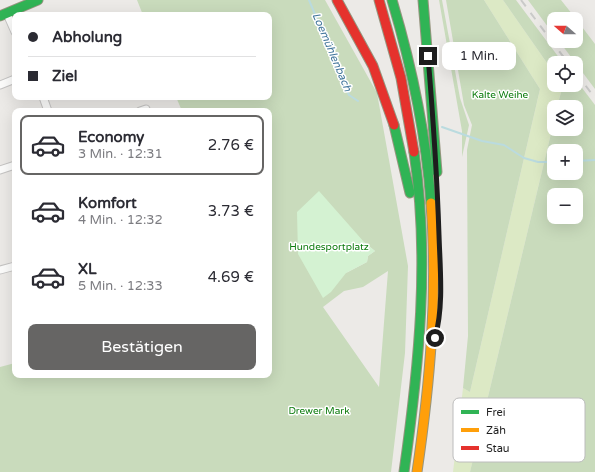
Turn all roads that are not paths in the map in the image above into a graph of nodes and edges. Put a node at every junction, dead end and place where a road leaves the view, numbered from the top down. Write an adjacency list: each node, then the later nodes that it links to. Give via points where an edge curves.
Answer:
1 (38, 0): 6 (main road)
2 (337, 0): 14 (main road, via 377,75 393,122 405,167 416,257)
3 (379, 0): 14 (main road, via 408,110 421,214)
4 (392, 0): 15 (main road, via 403,34 426,149 434,266)
5 (423, 0): 15 (main road, via 436,148 440,266 438,326)
6 (4, 15): 7 (street)
7 (12, 27)
8 (12, 80): 9 (street)
9 (0, 85)
10 (12, 166): 11 (street)
11 (0, 170)
12 (12, 267): 13 (street)
13 (0, 270)
14 (422, 272): 16 (main road, via 417,367)
15 (431, 351): 17 (main road, via 427,408)
16 (404, 472)
17 (417, 472)

